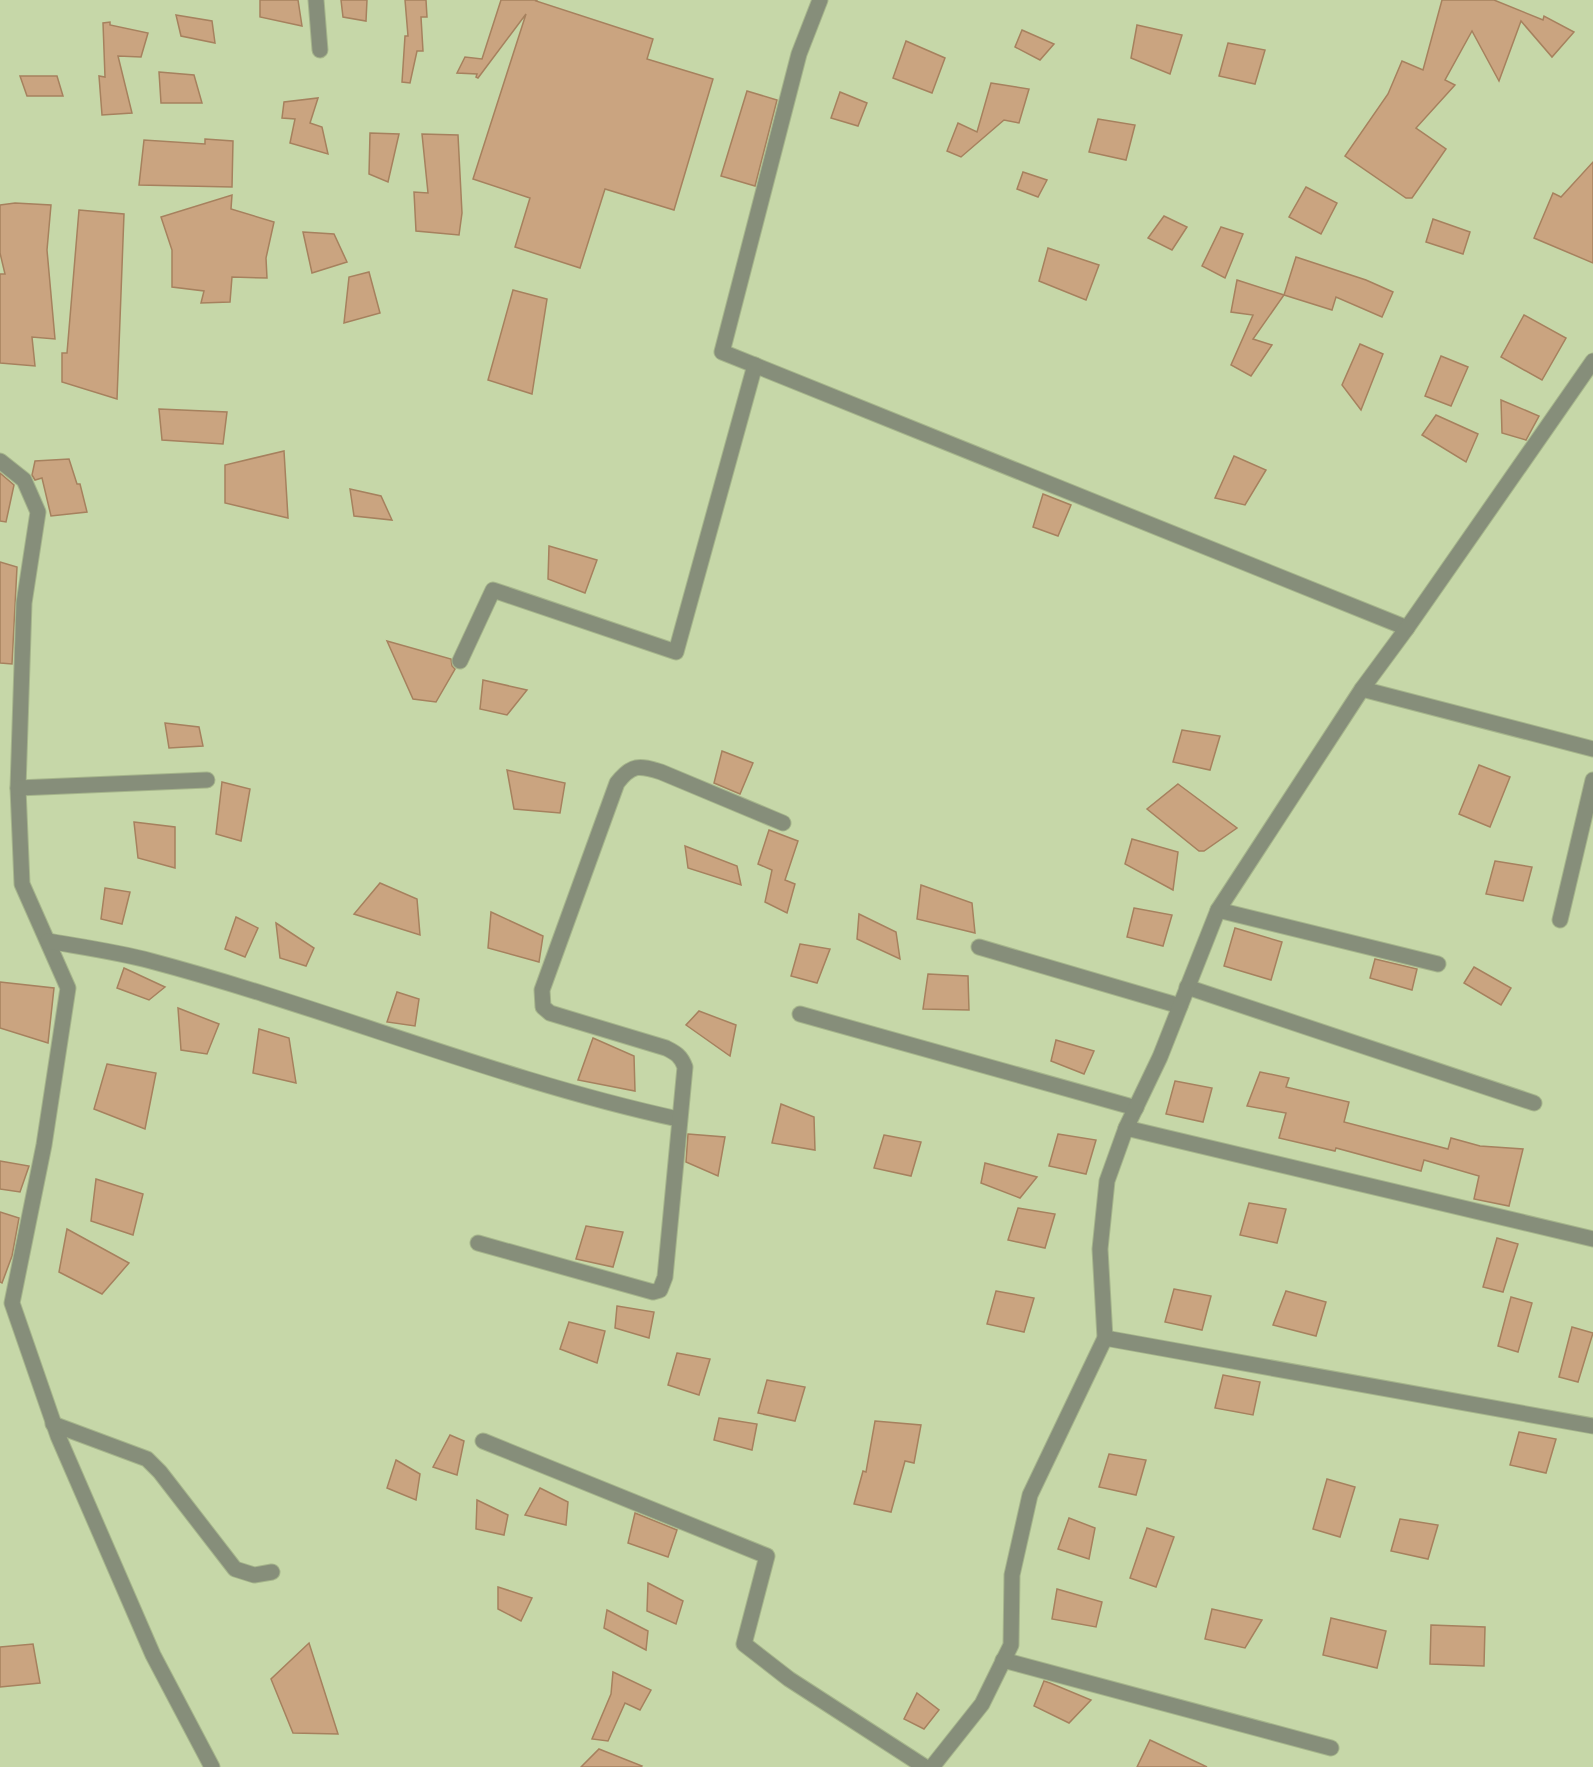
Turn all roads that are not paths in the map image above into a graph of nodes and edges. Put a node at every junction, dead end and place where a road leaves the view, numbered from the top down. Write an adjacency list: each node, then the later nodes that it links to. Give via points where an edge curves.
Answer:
1 (316, 0): 3 (street)
2 (820, 0): 5 (street, via 798,54 722,352)
3 (320, 50)
4 (1593, 361): 7 (street)
5 (755, 365): 7 (street); 8 (street, via 676,652 493,590)
6 (0, 462): 13 (street, via 24,480 38,512 24,603)
7 (1407, 628): 9 (street)
8 (460, 661)
9 (1362, 689): 10 (street); 15 (street)
10 (1593, 749)
11 (207, 780): 13 (street)
12 (1593, 780): 16 (street)
13 (18, 788): 17 (street, via 22,884)
14 (783, 823): 25 (street, via 661,772 633,767 617,783 542,990 543,1007 550,1013 666,1048 680,1056 685,1067)
15 (1218, 910): 19 (street); 20 (street)
16 (1560, 921)
17 (48, 941): 25 (street, via 148,960 616,1105); 30 (street, via 68,988 44,1145 12,1303)
18 (979, 947): 21 (street)
19 (1438, 964)
20 (1187, 987): 21 (street); 23 (street)
21 (1180, 1006): 24 (street)
22 (800, 1014): 24 (street)
23 (1534, 1103)
24 (1136, 1108): 26 (street)
25 (678, 1119): 28 (street, via 665,1277 657,1292)
26 (1126, 1128): 27 (street); 29 (street, via 1107,1181 1100,1249)
27 (1593, 1239)
28 (478, 1243)
29 (1104, 1338): 31 (street); 34 (street, via 1030,1495 1012,1575 1011,1645)
30 (53, 1424): 33 (street, via 147,1459 235,1569 254,1575); 36 (street, via 153,1655)
31 (1593, 1426)
32 (483, 1441): 37 (street, via 767,1556 744,1644 789,1679)
33 (272, 1572)
34 (1004, 1660): 35 (street); 38 (street, via 982,1704)
35 (1331, 1748)
36 (212, 1767)
37 (925, 1767)
38 (932, 1767)

